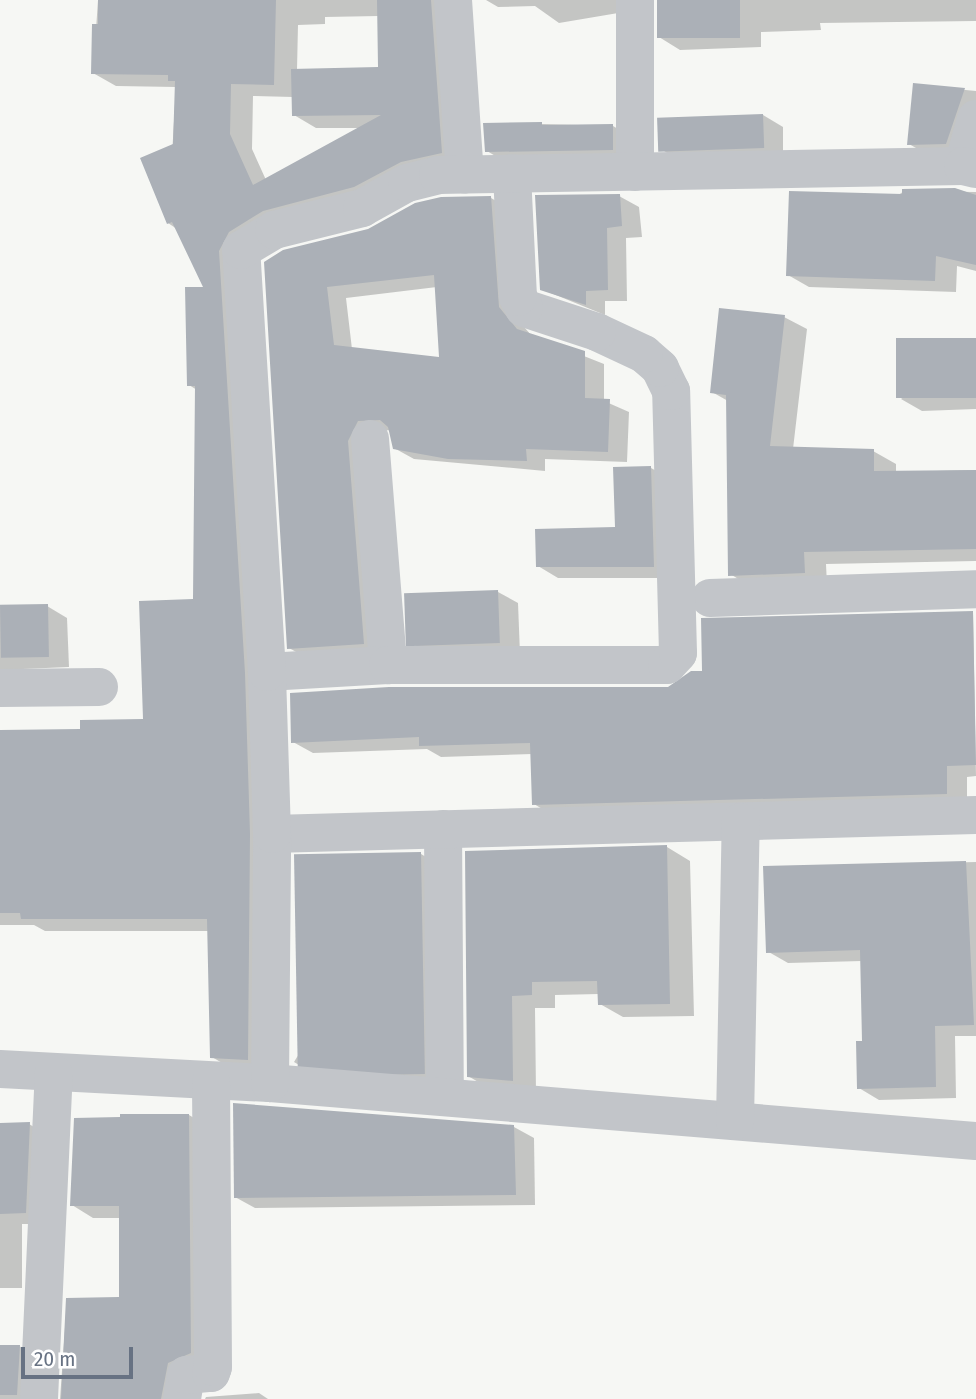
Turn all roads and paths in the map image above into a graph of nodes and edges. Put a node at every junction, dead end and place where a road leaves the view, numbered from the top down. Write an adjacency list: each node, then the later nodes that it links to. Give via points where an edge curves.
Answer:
1 (453, 0): 7 (street)
2 (635, 0): 5 (street)
3 (976, 119): 4 (street)
4 (970, 167): 5 (street)
5 (635, 172): 6 (street)
6 (512, 173): 7 (street); 11 (street, via 518,297 524,308 597,332 644,354 660,368 671,391 678,653 667,665)
7 (465, 175): 12 (street, via 407,183 375,203 274,230 241,250)
8 (370, 439): 11 (street)
9 (976, 589): 10 (street)
10 (710, 598)
11 (388, 665): 12 (street)
12 (267, 671): 18 (street)
13 (99, 687): 14 (street)
14 (0, 688)
15 (976, 815): 16 (street)
16 (741, 822): 17 (street); 24 (street)
17 (443, 829): 18 (street); 23 (street)
18 (272, 834): 22 (street)
19 (0, 1069): 20 (street)
20 (54, 1073): 21 (street); 26 (street)
21 (211, 1082): 22 (street); 27 (street, via 214,1367 211,1373 186,1375)
22 (271, 1083): 23 (street)
23 (445, 1097): 24 (street)
24 (735, 1121): 25 (street)
25 (976, 1141)
26 (39, 1399)
27 (182, 1399)

